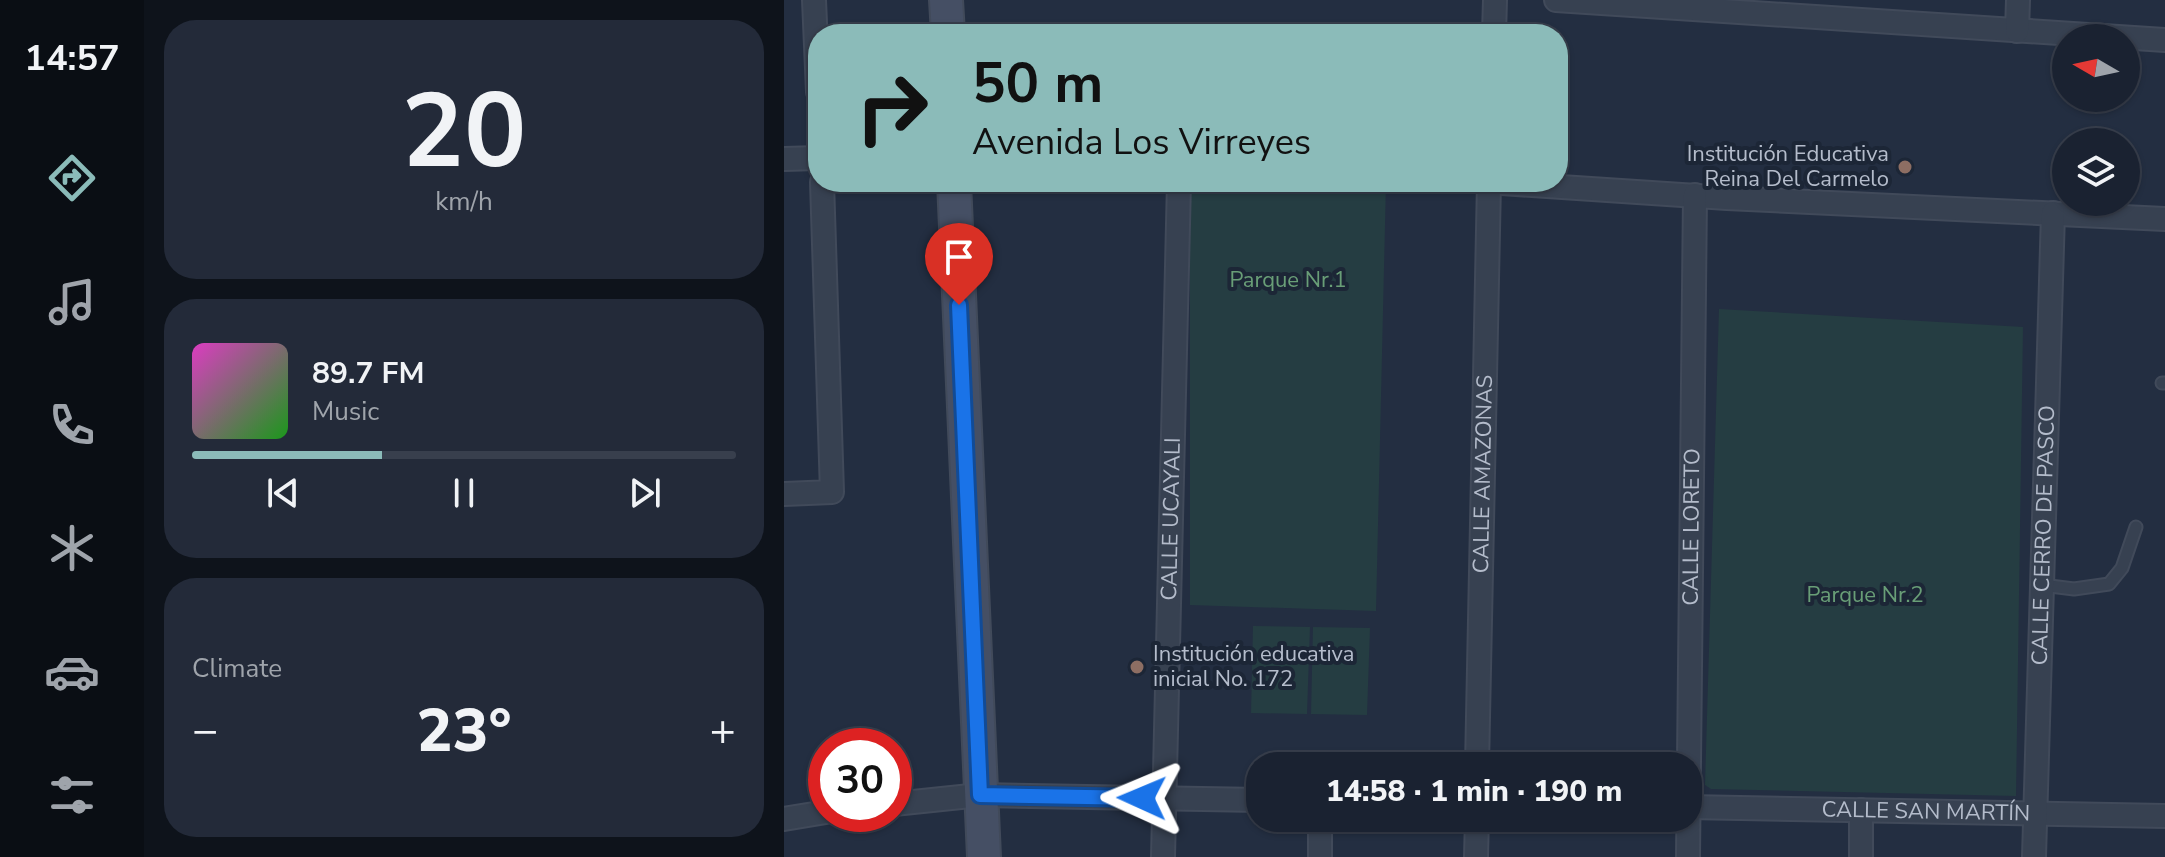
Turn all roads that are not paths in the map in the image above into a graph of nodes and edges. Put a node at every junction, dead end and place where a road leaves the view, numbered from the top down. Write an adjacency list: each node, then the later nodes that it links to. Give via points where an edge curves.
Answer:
1 (814, 0): 6 (street)
2 (946, 0): 7 (street)
3 (1495, 0): 8 (street)
4 (1556, 0): 9 (street)
5 (2018, 0): 9 (street)
6 (815, 24)
7 (947, 24)
8 (1494, 24)
9 (2017, 31): 10 (street)
10 (2165, 40)
11 (808, 158): 12 (street)
12 (784, 159)
13 (1568, 187): 18 (street)
14 (822, 192): 23 (street, via 832,492)
15 (954, 192): 28 (street)
16 (1179, 192): 29 (street, CALLE UCAYALI)
17 (1488, 192): 26 (street, CALLE AMAZONAS)
18 (1695, 195): 19 (street); 27 (street, CALLE LORETO)
19 (2052, 213)
20 (2053, 216): 25 (street, CALLE CERRO DE PASCO)
21 (2109, 216): 22 (street)
22 (2165, 219)
23 (784, 494)
24 (2136, 527): 25 (lane, via 2122,568 2109,584 2074,589)
25 (2042, 585): 34 (street, CALLE CERRO DE PASCO)
26 (1477, 752)
27 (1690, 752)
28 (980, 795): 29 (street); 31 (street); 41 (street)
29 (1165, 798): 30 (street); 42 (street, CALLE UCAYALI)
30 (1246, 800)
31 (912, 802)
32 (1702, 807): 33 (street, CALLE SAN MARTÍN)
33 (1861, 810): 34 (street, CALLE SAN MARTÍN); 46 (street)
34 (2035, 814): 36 (street, CALLE SAN MARTÍN); 47 (street, CALLE CERRO DE PASCO)
35 (808, 815): 37 (street)
36 (2165, 816)
37 (784, 819)
38 (1320, 832): 43 (street)
39 (1477, 832): 44 (street)
40 (1688, 832): 45 (street, CALLE LORETO)
41 (984, 857)
42 (1163, 857)
43 (1320, 857)
44 (1476, 857)
45 (1688, 857)
46 (1861, 857)
47 (2034, 857)

